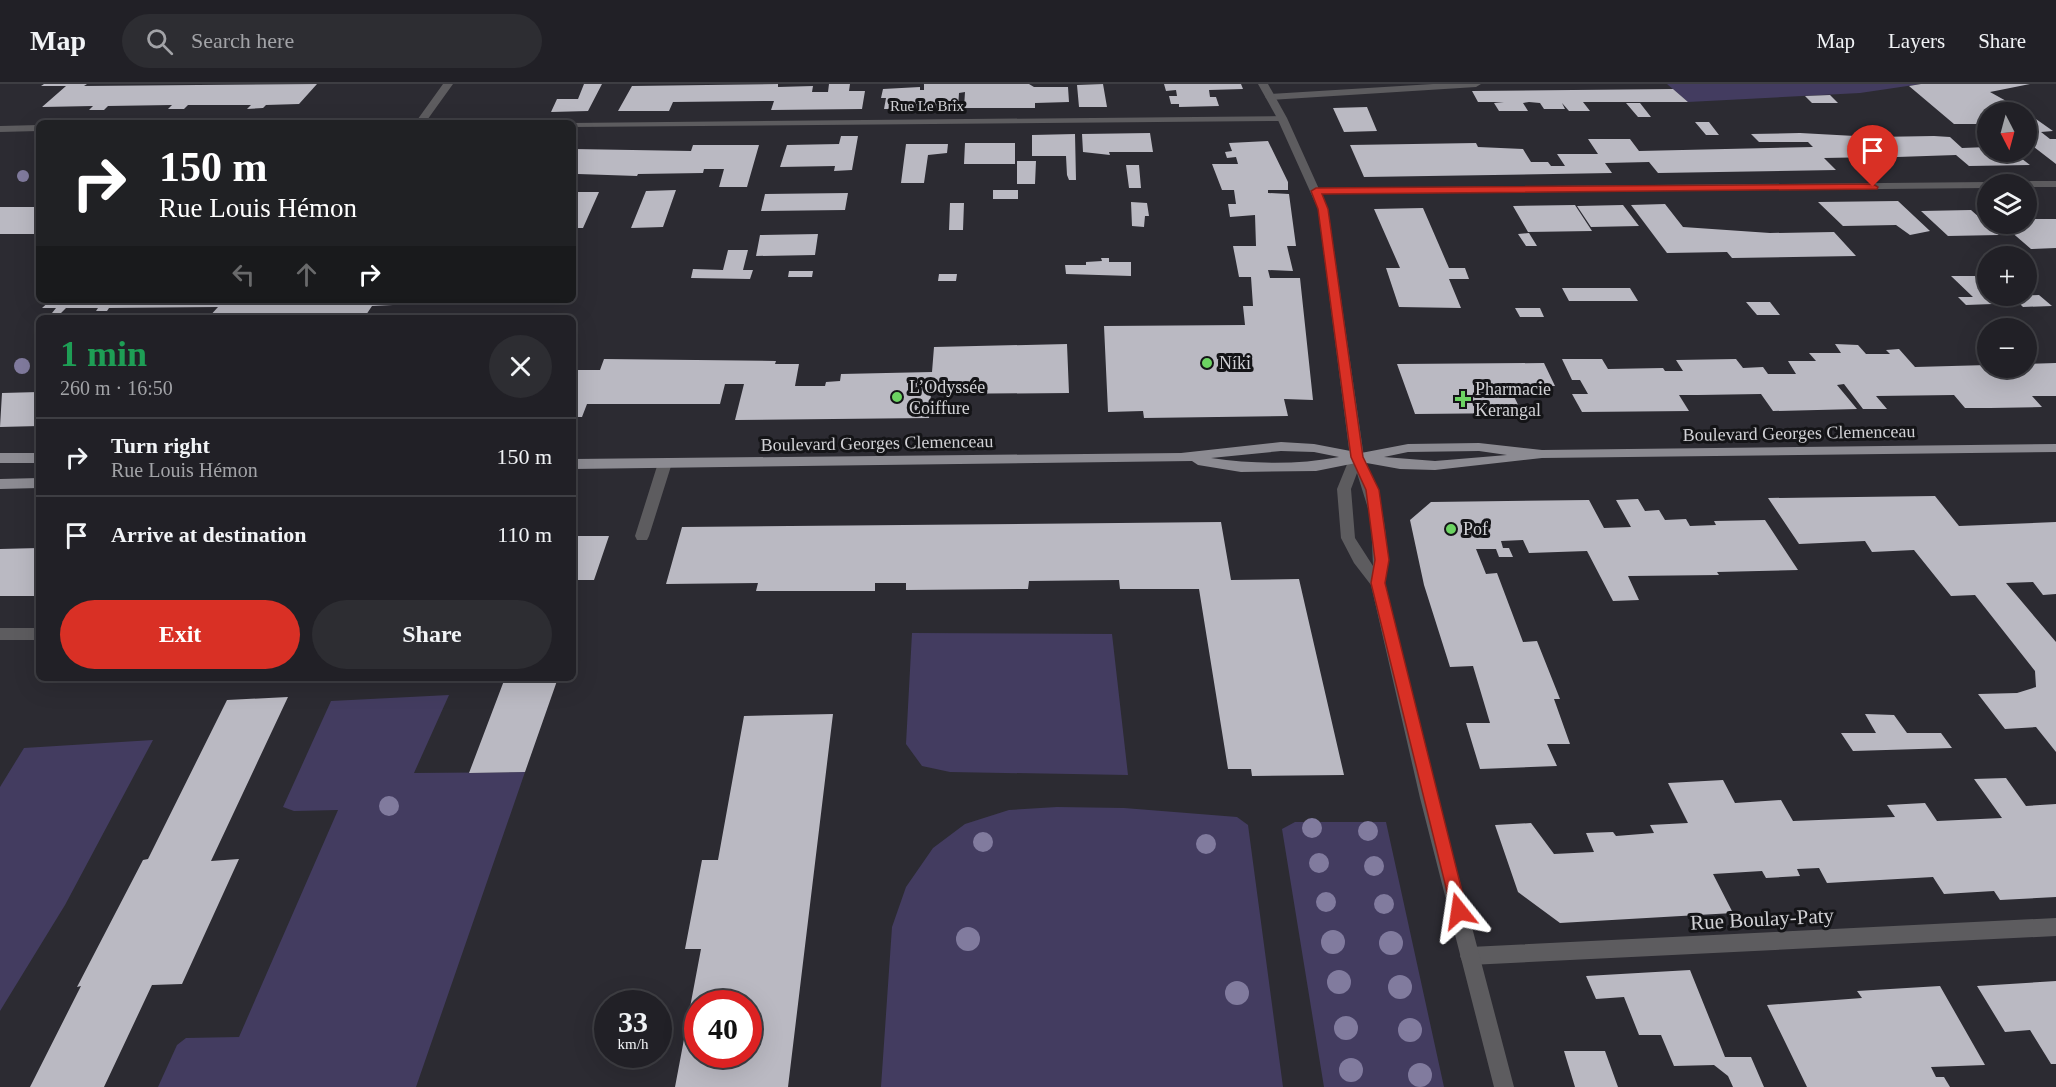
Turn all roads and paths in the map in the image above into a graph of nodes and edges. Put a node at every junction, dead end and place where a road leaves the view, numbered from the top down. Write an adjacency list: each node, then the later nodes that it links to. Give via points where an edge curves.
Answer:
1 (448, 84): 7 (street)
2 (1263, 84): 5 (street)
3 (1476, 84): 4 (street)
4 (1342, 88): 5 (street)
5 (1270, 97): 6 (street)
6 (1282, 118): 8 (street, Rue Le Brix); 14 (street)
7 (422, 120)
8 (576, 124)
9 (36, 128): 10 (street)
10 (0, 129)
11 (2037, 184): 12 (street)
12 (2056, 184)
13 (1977, 185): 14 (street)
14 (1316, 191): 16 (street, via 1323,209)
15 (2056, 448): 16 (main road, Boulevard Georges Clemenceau, via 1542,454 1486,463 1429,465 1401,465)
16 (1357, 457): 19 (main road, Boulevard Georges Clemenceau, via 1316,466 1251,467 1181,458); 24 (street, via 1372,490 1382,560); 24 (street, via 1344,489 1348,538)
17 (0, 458): 18 (main road)
18 (36, 458)
19 (665, 463): 20 (main road, Boulevard Georges Clemenceau); 23 (street)
20 (576, 464)
21 (36, 483): 22 (main road)
22 (0, 484)
23 (642, 536)
24 (1378, 583): 28 (street)
25 (0, 634): 26 (street)
26 (36, 634)
27 (2056, 927): 28 (street, Rue Boulay-Paty)
28 (1470, 956): 29 (street)
29 (1504, 1087)

